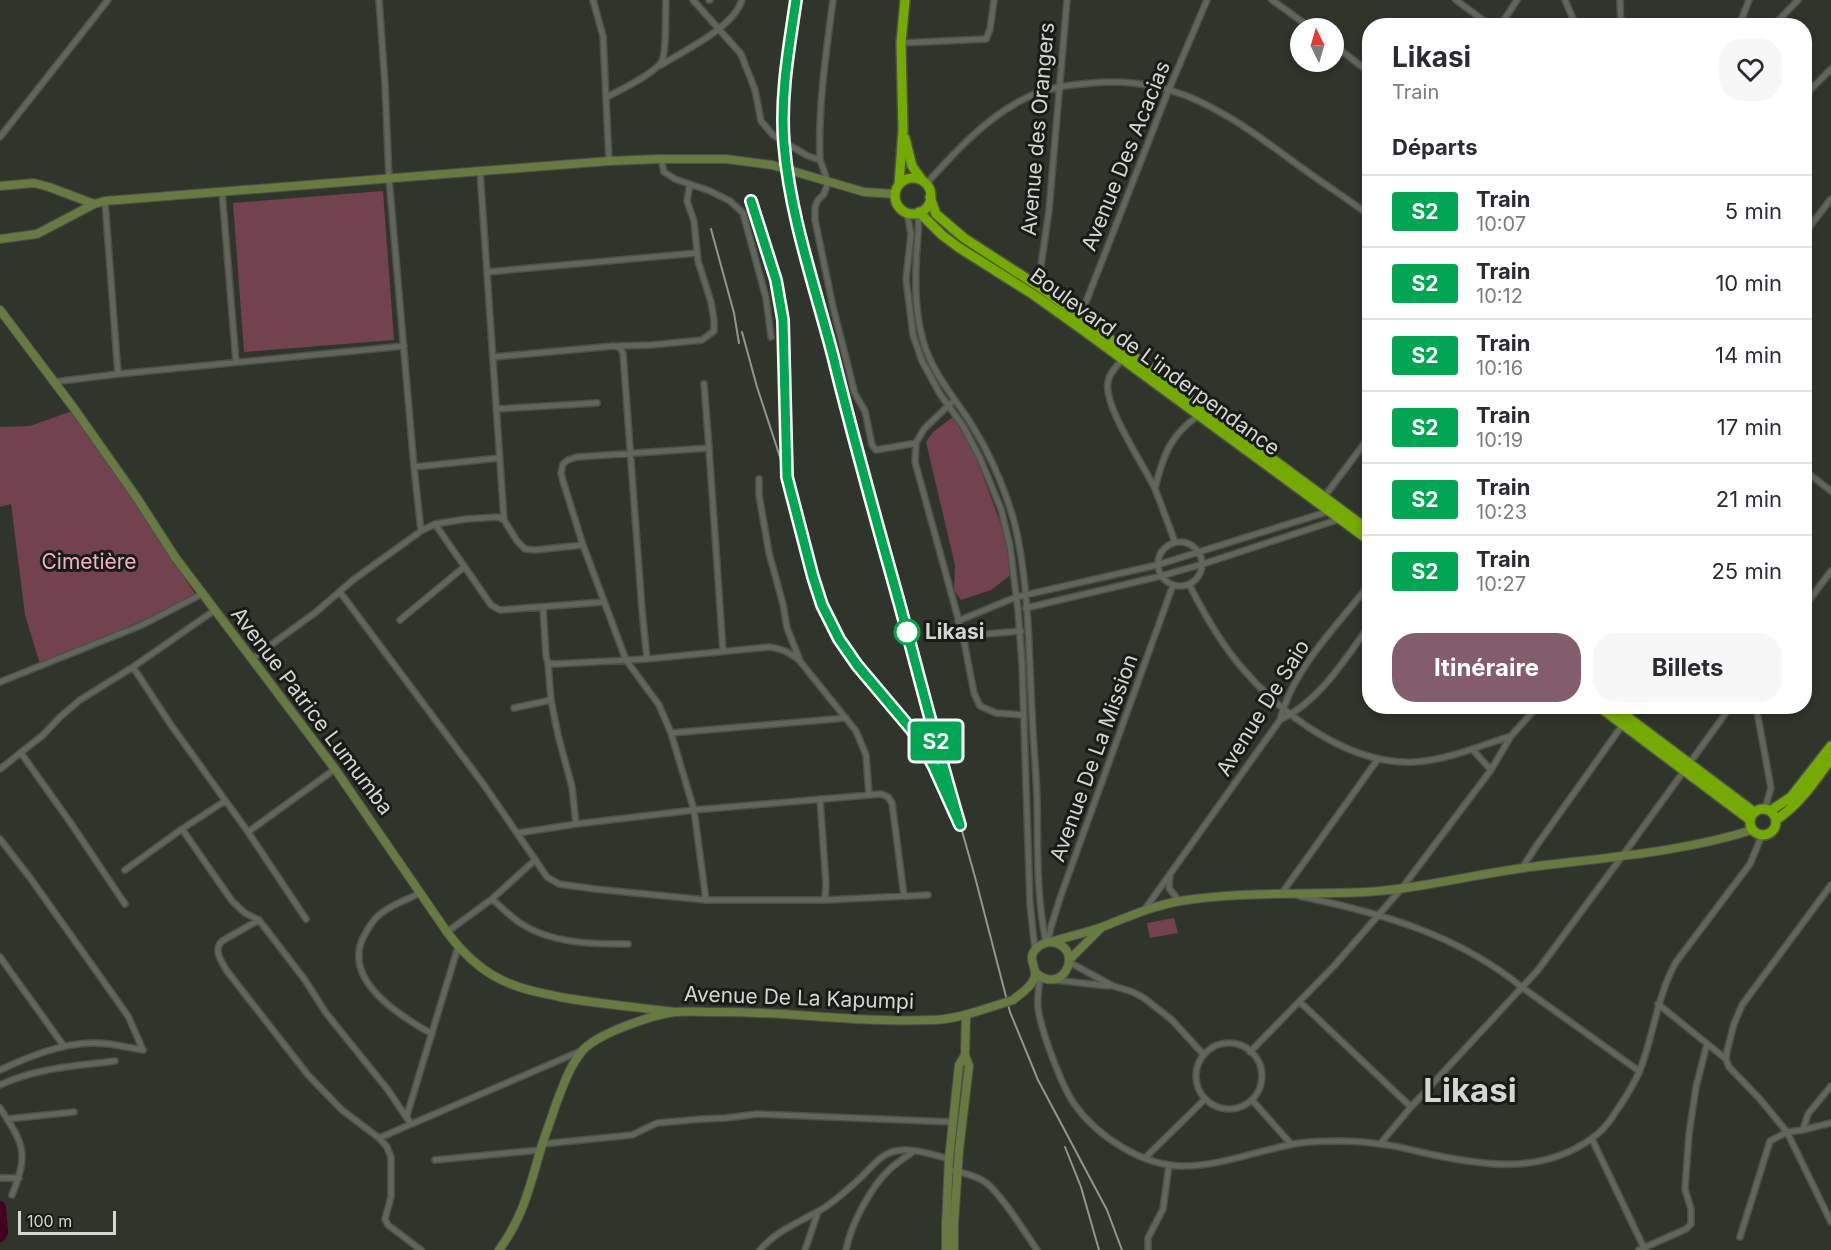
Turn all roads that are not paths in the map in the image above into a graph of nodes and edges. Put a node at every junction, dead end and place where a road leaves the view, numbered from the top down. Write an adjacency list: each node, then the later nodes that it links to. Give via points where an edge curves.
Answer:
1 (108, 0): 37 (street)
2 (379, 0): 42 (street)
3 (593, 0): 35 (street, via 603,36)
4 (666, 0): 30 (street, via 664,50 662,61)
5 (693, 0): 26 (street)
6 (741, 0): 26 (street)
7 (833, 0): 39 (street, via 820,99)
8 (905, 0): 27 (highway)
9 (994, 0): 27 (street, via 986,39)
10 (1067, 0): 32 (street, Avenue des Orangers)
11 (1207, 0): 34 (street, Avenue Des Acacias)
12 (1272, 0): 19 (street)
13 (1456, 0): 20 (street)
14 (1517, 0): 21 (street)
15 (1565, 0): 22 (street)
16 (1620, 0): 23 (street)
17 (1749, 0): 24 (street)
18 (1798, 0): 25 (street)
19 (1297, 18)
20 (1480, 18)
21 (1505, 18)
22 (1573, 18)
23 (1621, 18)
24 (1742, 18)
25 (1781, 18)
26 (719, 29): 30 (street); 39 (street, via 741,54 755,90 760,121 773,135)
27 (901, 43): 36 (highway)
28 (1344, 53): 29 (street)
29 (1362, 67)
30 (654, 69): 35 (street)
31 (1831, 69): 33 (street)
32 (1059, 86): 34 (street, via 1105,81); 44 (street, via 1021,100 1000,114); 63 (street, Avenue des Orangers, via 1049,210)
33 (1812, 88)
34 (1169, 89): 54 (street, via 1228,116); 65 (street, Avenue Des Acacias, via 1086,302)
35 (607, 97): 40 (street)
36 (903, 130): 44 (highway, via 912,166); 45 (highway)
37 (0, 137)
38 (661, 159): 40 (street); 43 (street, via 726,159 772,165); 46 (street, via 664,172)
39 (820, 160): 43 (street)
40 (609, 161): 41 (street)
41 (480, 171): 42 (street); 62 (street)
42 (389, 178): 48 (street); 67 (street)
43 (828, 182): 49 (street, via 864,192); 80 (street, via 815,207 815,220 855,394 865,411 872,445 876,450)
44 (924, 182): 45 (highway, via 910,178); 50 (highway)
45 (899, 183): 49 (highway)
46 (690, 184): 59 (street, via 687,201 694,221); 66 (street, via 730,201 743,213 766,298)
47 (0, 186): 53 (street, via 34,183)
48 (222, 191): 52 (street); 71 (street)
49 (895, 194): 55 (highway, via 898,206)
50 (930, 197): 56 (highway, via 926,208); 63 (highway, Boulevard de L'inderpendance, via 940,219)
51 (1831, 199): 57 (street)
52 (105, 201): 53 (street); 72 (street)
53 (94, 204): 58 (street, via 37,234)
54 (1362, 210)
55 (907, 213): 56 (highway); 60 (street, via 911,234)
56 (918, 213): 61 (street); 63 (highway, Boulevard de L'inderpendance, via 958,247)
57 (1812, 224)
58 (0, 239)
59 (697, 253): 62 (street); 68 (street, via 711,302 714,331 702,340)
60 (907, 262): 61 (street); 77 (street, via 913,335 922,361)
61 (916, 264): 75 (street, via 921,332 929,358)
62 (487, 272): 70 (street)
63 (1036, 291): 65 (highway, Boulevard de L'inderpendance)
64 (0, 310): 73 (street, Avenue Patrice Lumumba)
65 (1074, 318): 69 (highway, Boulevard de L'inderpendance)
66 (771, 337)
67 (404, 346): 71 (street); 85 (street)
68 (614, 346): 70 (street); 83 (street, via 623,353)
69 (1126, 356): 79 (highway, Boulevard de L'inderpendance); 90 (street, via 1110,374 1107,385 1119,423); 92 (highway, Boulevard de L'inderpendance)
70 (493, 357): 78 (street)
71 (236, 362): 72 (street)
72 (118, 374): 73 (street)
73 (53, 382): 111 (street, Avenue Patrice Lumumba)
74 (704, 384): 82 (street)
75 (955, 400): 77 (street); 86 (street, via 975,430)
76 (597, 404): 78 (street)
77 (948, 405): 80 (street); 89 (street)
78 (496, 410): 84 (street)
79 (1199, 416): 90 (street, via 1173,439 1164,454); 93 (highway, Boulevard de L'inderpendance)
80 (916, 443): 122 (street, via 915,462)
81 (1362, 447): 92 (street)
82 (709, 448): 83 (street); 127 (street)
83 (630, 453): 101 (street, via 578,457 563,464 563,482); 129 (street)
84 (499, 458): 85 (street); 95 (street)
85 (414, 467): 98 (street)
86 (997, 477): 89 (street); 113 (street, via 1014,521)
87 (1812, 477): 91 (street)
88 (759, 479): 131 (street, via 769,553)
89 (990, 480): 115 (street, via 1010,546)
90 (1155, 488): 100 (street)
91 (1831, 490)
92 (1324, 498): 93 (highway, Boulevard de L'inderpendance)
93 (1333, 510): 94 (highway, Boulevard de L'inderpendance); 102 (street)
94 (1343, 518): 97 (highway, Boulevard de L'inderpendance); 99 (highway, Boulevard de L'inderpendance); 104 (street)
95 (504, 520): 96 (street, via 490,517); 101 (street, via 525,549)
96 (435, 524): 98 (street); 105 (street)
97 (1362, 527)
98 (421, 531): 110 (street)
99 (1362, 534)
100 (1175, 542): 102 (street, via 1189,543); 103 (street, via 1164,548)
101 (583, 545): 116 (street)
102 (1200, 552): 103 (street); 104 (street)
103 (1157, 564): 107 (street); 113 (street)
104 (1203, 564): 107 (street); 108 (street, via 1199,576)
105 (464, 567): 117 (street, via 491,605 500,610); 121 (street)
106 (1831, 571): 114 (street)
107 (1161, 576): 109 (street); 118 (street)
108 (1189, 584): 109 (street); 137 (street, via 1224,645 1261,689)
109 (1173, 585): 196 (street, Avenue De La Mission, via 1060,898)
110 (340, 592): 128 (street); 171 (street)
111 (202, 594): 119 (street, Avenue Patrice Lumumba); 134 (street, via 142,625)
112 (1362, 594): 137 (street, Avenue De Saio, via 1301,672)
113 (1025, 595): 115 (street); 118 (street)
114 (1812, 596)
115 (1016, 597): 120 (street); 122 (street)
116 (603, 602): 117 (street); 130 (street)
117 (543, 607): 132 (street)
118 (1027, 608): 120 (street); 123 (street)
119 (214, 610): 128 (street, Avenue Patrice Lumumba); 133 (street)
120 (1018, 610): 124 (street)
121 (400, 620)
122 (958, 621): 125 (street)
123 (1028, 630): 124 (street); 138 (street)
124 (1019, 632): 125 (street); 146 (street)
125 (963, 636): 146 (street, via 980,706 996,713)
126 (1362, 636): 139 (street, via 1325,686)
127 (723, 651): 129 (street); 131 (street, via 769,647 790,652)
128 (253, 658): 159 (street, Avenue Patrice Lumumba)
129 (647, 659): 130 (street)
130 (626, 660): 132 (street); 150 (street, via 659,705)
131 (799, 660): 147 (street)
132 (548, 663): 135 (street)
133 (133, 667): 154 (street, via 80,700); 163 (street)
134 (0, 682)
135 (551, 700): 136 (street); 168 (street, via 572,788)
136 (514, 708)
137 (1283, 708): 139 (street); 148 (street, Avenue De Saio)
138 (1032, 714): 146 (street); 196 (street, via 1038,886)
139 (1292, 714): 148 (street); 155 (street, via 1343,747)
140 (1531, 714): 151 (street)
141 (1613, 714): 149 (highway)
142 (1620, 714): 149 (highway)
143 (1631, 714): 149 (street)
144 (1725, 714): 157 (street)
145 (1757, 714): 165 (street, via 1771,788)
146 (1023, 715): 199 (street)
147 (846, 718): 150 (street); 161 (street, via 866,755)
148 (1280, 720): 178 (street, Avenue De Saio)
149 (1626, 721): 157 (highway); 176 (street)
150 (671, 734): 164 (street)
151 (1511, 736): 153 (street); 160 (street)
152 (1831, 746): 165 (highway, via 1791,797)
153 (1472, 748): 155 (street, via 1442,758); 160 (street)
154 (21, 753): 158 (street); 189 (street)
155 (1378, 759): 182 (street)
156 (1831, 759): 166 (highway, via 1801,800)
157 (1687, 766): 167 (highway); 174 (street)
158 (0, 769)
159 (335, 769): 170 (street); 181 (street, Avenue Patrice Lumumba)
160 (1491, 770): 180 (street)
161 (869, 795): 162 (street); 184 (street, via 888,797 892,804)
162 (820, 799): 164 (street); 187 (street)
163 (225, 801): 169 (street); 170 (street)
164 (694, 810): 168 (street); 186 (street)
165 (1768, 810): 166 (highway); 167 (highway, via 1759,809)
166 (1776, 820): 172 (highway, via 1774,829)
167 (1752, 821): 172 (highway); 174 (street, via 1709,841)
168 (576, 824): 171 (street)
169 (182, 829): 177 (street); 193 (street, via 232,901)
170 (248, 832): 192 (street)
171 (518, 833): 175 (street)
172 (1762, 835): 206 (street, via 1750,864 1676,962)
173 (0, 839): 211 (street, via 128,1016 142,1050 92,1042)
174 (1623, 855): 176 (street); 204 (street)
175 (535, 860): 185 (street); 186 (street, via 547,877 559,884)
176 (1522, 868): 180 (street)
177 (125, 870)
178 (1170, 873): 188 (street, via 1168,888); 190 (street, Avenue De Saio)
179 (1831, 885): 216 (street, via 1742,1005)
180 (1402, 888): 182 (street); 191 (street)
181 (420, 893): 195 (street, Avenue Patrice Lumumba); 209 (street, via 379,914 361,943 360,968 366,981 399,1014)
182 (1282, 893): 188 (street); 191 (street)
183 (928, 895): 184 (street)
184 (904, 896): 187 (street)
185 (492, 898): 195 (street); 197 (street, via 521,924 542,934 571,942)
186 (706, 900): 187 (street)
187 (825, 900)
188 (1179, 902): 190 (street)
189 (125, 904)
190 (1145, 909): 194 (street)
191 (1380, 914): 204 (street, via 1449,941); 205 (street)
192 (306, 919)
193 (259, 920): 227 (street); 234 (street, via 218,945 226,970 308,1075 342,1110)
194 (1101, 928): 196 (street); 201 (street)
195 (447, 932): 198 (street, Avenue Patrice Lumumba)
196 (1048, 942): 199 (street); 201 (street, via 1063,947)
197 (628, 944)
198 (458, 947): 207 (street, Avenue Patrice Lumumba, via 493,975 531,991); 209 (street)
199 (1035, 950): 202 (street, via 1033,969)
200 (0, 957): 211 (street)
201 (1069, 961): 202 (street, via 1059,978); 203 (street)
202 (1041, 976): 203 (street); 208 (street, Avenue De La Kapumpi, bridge, via 1013,1000); 240 (street, via 1037,996 1040,1019 1075,1104 1108,1138)
203 (1113, 986): 215 (street, via 1133,992 1172,1020)
204 (1522, 988): 219 (street); 224 (street)
205 (1300, 1002): 213 (street); 224 (street)
206 (1658, 1004): 210 (street); 219 (street)
207 (675, 1012): 208 (street, Avenue De La Kapumpi, via 914,1020); 212 (street, Avenue De La Kapumpi, via 606,1034)
208 (966, 1015): 214 (street)
209 (432, 1034): 227 (street)
210 (1707, 1044): 216 (street); 253 (street, via 1689,1134 1685,1189 1691,1224)
211 (63, 1046): 218 (street)
212 (584, 1049): 231 (street); 238 (street, Avenue De La Kapumpi, via 568,1073)
213 (1250, 1052): 215 (street, via 1232,1043 1211,1048); 223 (street, via 1261,1070 1258,1091)
214 (964, 1055): 229 (street, via 959,1065); 243 (street, via 969,1066)
215 (1203, 1055): 222 (street, via 1196,1077)
216 (1726, 1059): 233 (street)
217 (115, 1061): 220 (street, via 47,1070)
218 (0, 1070)
219 (1639, 1071): 235 (street, via 1620,1107)
220 (0, 1085)
221 (1831, 1086): 232 (street, via 1808,1114)
222 (1205, 1100): 223 (street, via 1223,1109 1243,1106); 240 (street)
223 (1251, 1100): 236 (street)
224 (1411, 1107): 237 (street)
225 (0, 1108): 228 (street)
226 (74, 1112): 228 (street)
227 (407, 1115): 231 (street)
228 (7, 1119): 247 (street, via 23,1154)
229 (953, 1122): 238 (street, via 757,1114 657,1123 632,1135); 241 (street)
230 (1831, 1123): 232 (street)
231 (411, 1124): 234 (street)
232 (1803, 1130): 233 (street)
233 (1787, 1132): 250 (street); 251 (street, via 1770,1141)
234 (379, 1138): 254 (street, via 391,1157 387,1225)
235 (1592, 1138): 237 (street, via 1561,1155 1510,1165 1456,1160); 253 (street)
236 (1291, 1144): 237 (street); 244 (street, via 1229,1160)
237 (1380, 1144)
238 (541, 1147): 242 (street); 255 (street, Avenue De La Kapumpi, via 522,1212)
239 (914, 1151): 241 (street); 249 (street, via 898,1150 883,1156); 258 (street, via 891,1167 878,1183)
240 (1145, 1158): 244 (street)
241 (949, 1159): 243 (street); 245 (street)
242 (435, 1160)
243 (958, 1161): 245 (street)
244 (1169, 1166): 260 (street, via 1163,1209 1148,1238)
245 (953, 1171): 252 (street); 259 (street, via 986,1183)
246 (0, 1178): 247 (street)
247 (19, 1178): 248 (street)
248 (12, 1195)
249 (818, 1212): 256 (street, via 768,1240); 257 (street)
250 (1831, 1222)
251 (1740, 1237)
252 (950, 1248)
253 (1642, 1249)
254 (421, 1250)
255 (499, 1250)
256 (760, 1250)
257 (805, 1250)
258 (846, 1250)
259 (1037, 1250)
260 (1148, 1250)

